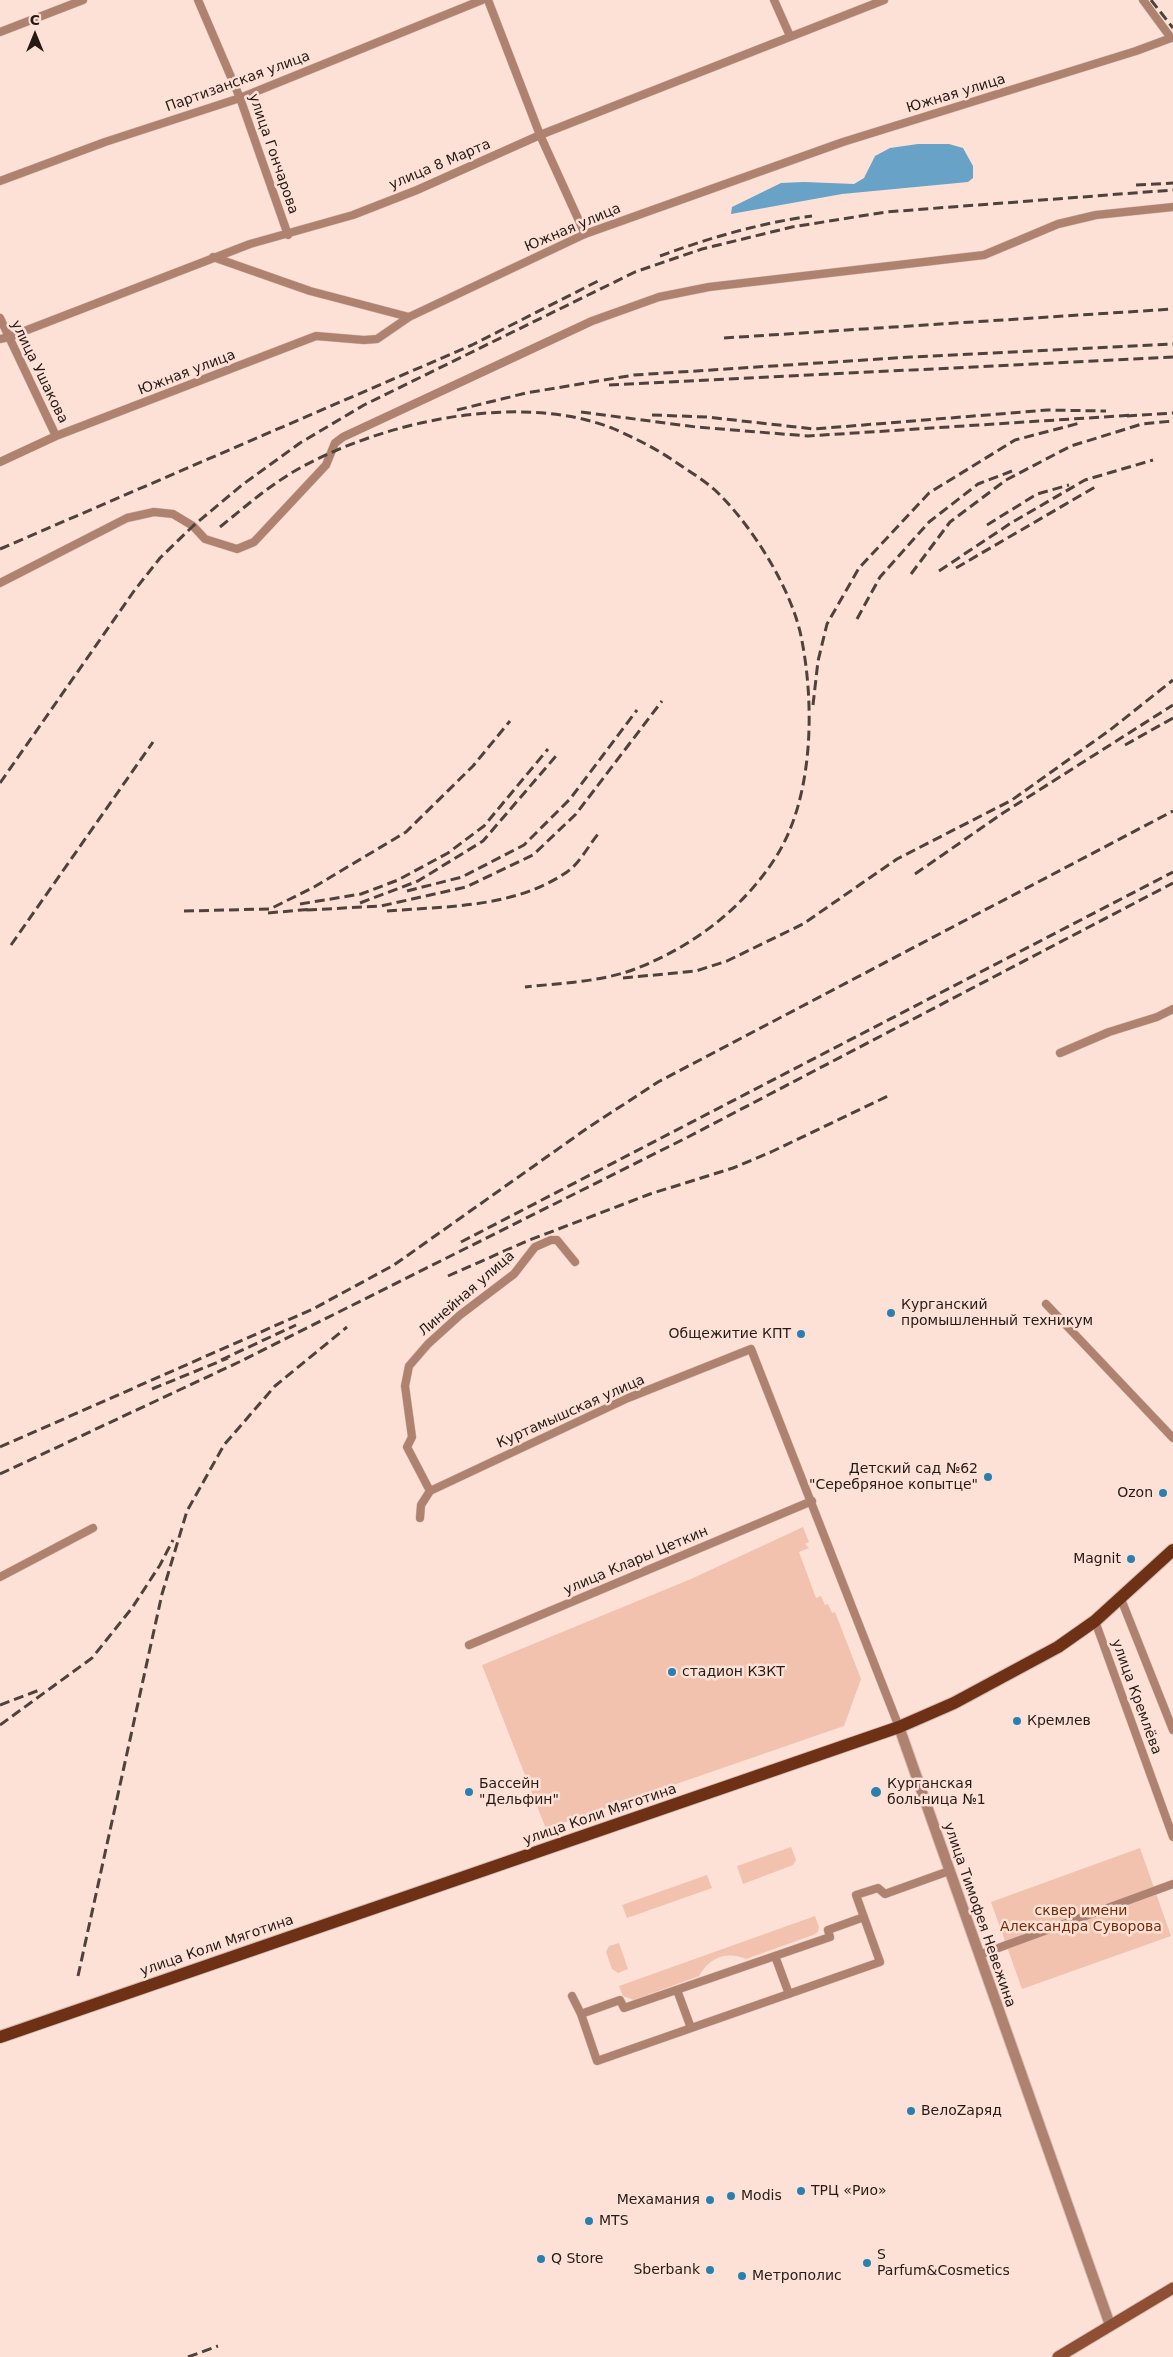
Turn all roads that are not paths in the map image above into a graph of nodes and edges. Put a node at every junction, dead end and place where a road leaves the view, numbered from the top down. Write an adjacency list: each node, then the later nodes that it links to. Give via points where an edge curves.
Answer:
1 (82, 0): 8 (street)
2 (198, 0): 10 (street, улица Гончарова)
3 (482, 0): 10 (street, Партизанская улица)
4 (488, 0): 11 (street)
5 (774, 0): 9 (street)
6 (884, 0): 9 (street, улица 8 Марта)
7 (1143, 0): 14 (street, Южная улица, via 1171,38 843,142)
8 (0, 32)
9 (790, 36): 11 (street, улица 8 Марта)
10 (240, 98): 12 (street, Партизанская улица, via 105,142); 15 (street, улица Гончарова)
11 (540, 135): 14 (street); 15 (street, улица 8 Марта, via 353,216)
12 (0, 181)
13 (1173, 207): 23 (street, via 1096,215 1058,224 984,255 709,287 659,296 592,321 343,437 335,443 326,465 254,542 237,549 205,540 193,526 173,514 154,512 127,518)
14 (585, 234): 17 (street, Южная улица)
15 (288, 235): 16 (street, улица 8 Марта)
16 (213, 257): 17 (street, via 310,291); 19 (street, улица 8 Марта)
17 (409, 317): 21 (street, Южная улица, via 377,339 316,336)
18 (0, 318): 19 (street, улица Ушакова)
19 (9, 338): 20 (street, улица 8 Марта); 21 (street, улица Ушакова)
20 (0, 339)
21 (56, 436): 22 (street, Южная улица)
22 (0, 462)
23 (0, 583)
24 (1173, 1010): 25 (street)
25 (1060, 1053)
26 (575, 1262): 30 (street, Линейная улица, via 557,1240 535,1247 514,1274 460,1315 409,1366 405,1386 412,1436 407,1448)
27 (1046, 1304): 29 (street)
28 (751, 1349): 30 (street, Куртамышская улица, via 628,1398); 31 (street, улица Тимофея Невежина)
29 (1173, 1438)
30 (430, 1491): 32 (street, via 421,1505)
31 (812, 1500): 38 (street, улица Клары Цеткин); 39 (street, улица Тимофея Невежина)
32 (420, 1518)
33 (93, 1528): 35 (street)
34 (1173, 1550): 36 (main road, улица Коли Мяготина)
35 (0, 1577)
36 (1121, 1599): 37 (main road, улица Коли Мяготина); 40 (street, улица Кремлёва)
37 (1095, 1621): 39 (main road, улица Коли Мяготина, via 1031,1662 954,1703); 41 (street, улица Кремлёва)
38 (469, 1645)
39 (899, 1727): 42 (street, улица Тимофея Невежина); 52 (main road, улица Коли Мяготина)
40 (1173, 1730)
41 (1173, 1838)
42 (949, 1871): 44 (street, via 885,1894 878,1888 856,1895); 45 (street, улица Тимофея Невежина)
43 (1173, 1884): 45 (street)
44 (864, 1917): 46 (street, via 828,1930 830,1937); 48 (street, via 880,1962)
45 (979, 1955): 54 (street, улица Тимофея Невежина)
46 (775, 1956): 47 (street); 48 (street)
47 (677, 1990): 50 (street, via 624,2008 620,2000); 51 (street)
48 (789, 1994): 51 (street)
49 (572, 1996): 50 (street)
50 (581, 2014): 51 (street, via 597,2061)
51 (691, 2028)
52 (0, 2037)
53 (1173, 2288): 54 (main road)
54 (1110, 2325): 55 (main road)
55 (1058, 2357)

